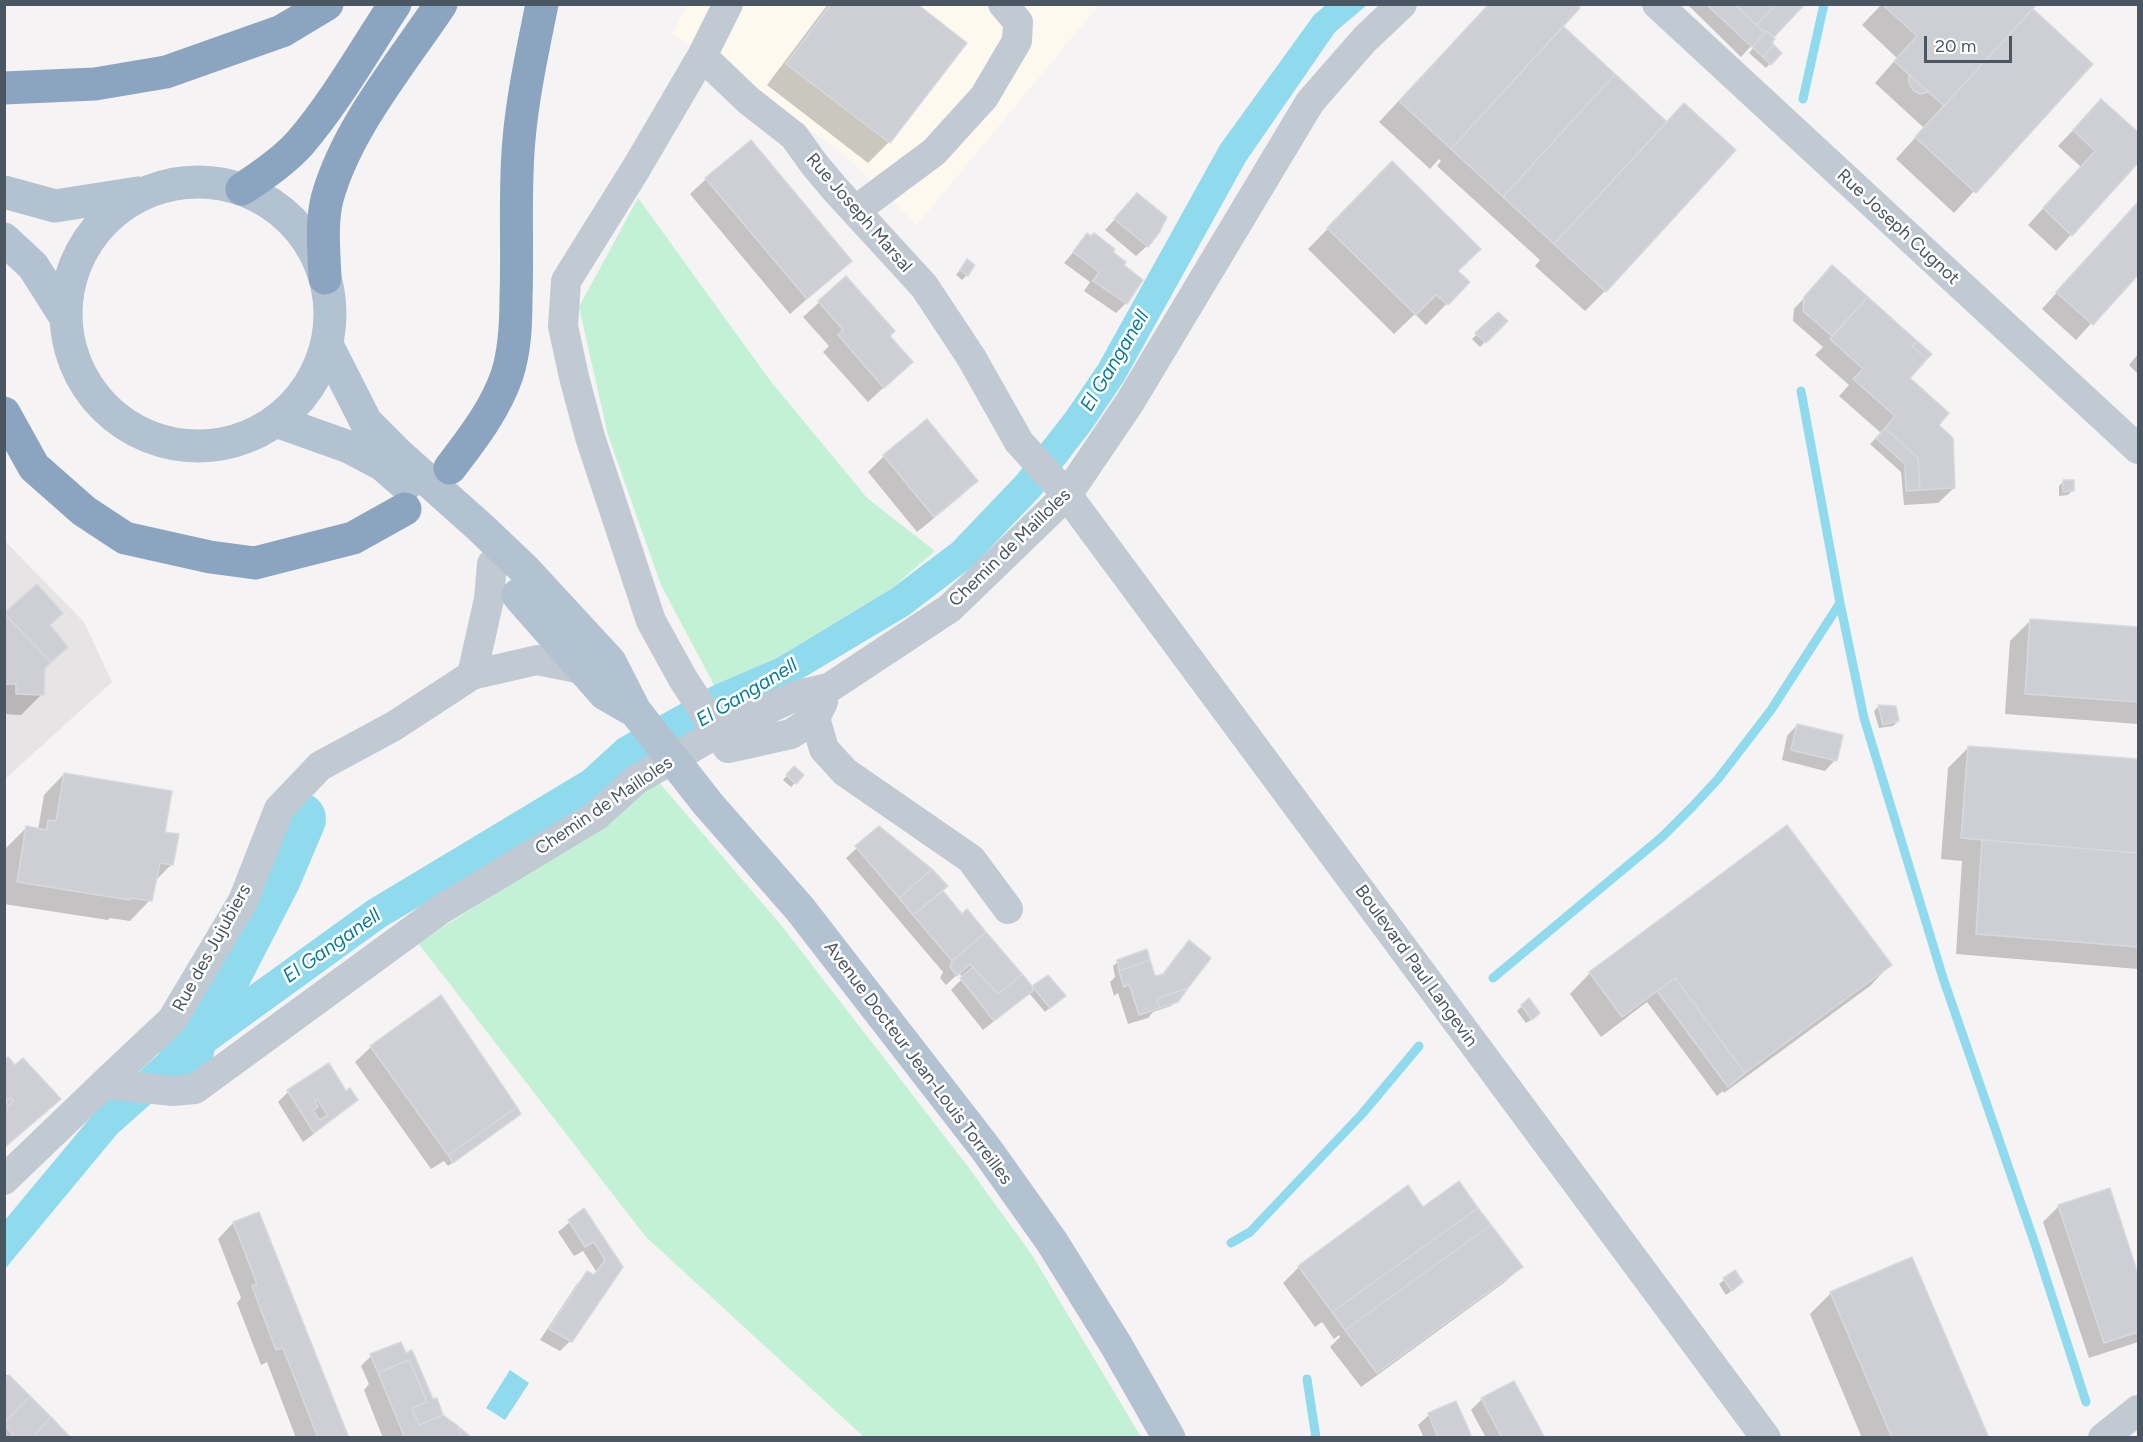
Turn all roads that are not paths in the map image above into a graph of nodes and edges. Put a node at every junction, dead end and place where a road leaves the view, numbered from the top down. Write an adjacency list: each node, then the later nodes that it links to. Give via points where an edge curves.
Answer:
1 (304, 4): 10 (street)
2 (327, 4): 10 (highway)
3 (542, 4): 25 (highway, via 519,139 515,336 506,375 491,407)
4 (728, 4): 11 (street)
5 (1003, 4): 16 (street, via 1018,22 1017,41 984,97 933,152)
6 (1402, 4): 26 (street, Chemin de Mailloles, via 1365,39 1311,102 1130,402)
7 (1657, 4): 23 (street, Rue Joseph Cugnot)
8 (391, 10): 13 (highway, via 299,144)
9 (434, 14): 18 (highway, via 343,155 327,200)
10 (282, 32): 12 (highway, via 166,72 95,84)
11 (702, 56): 16 (street, Rue Joseph Marsal, via 748,100 794,136); 33 (street, via 566,281 563,326 590,437 651,621 683,679 728,748 791,734)
12 (4, 88)
13 (242, 189): 15 (main road, via 211,183 179,184); 18 (main road, via 279,210 303,233)
14 (4, 192): 15 (main road, via 55,206)
15 (149, 192): 19 (main road, via 114,212 87,242 70,278)
16 (856, 210): 26 (street, Rue Joseph Marsal, via 924,286 971,357 1019,442)
17 (4, 239): 19 (main road, via 33,266)
18 (325, 278): 20 (main road, via 331,311)
19 (66, 318): 22 (main road, via 68,340 83,381 112,415 150,438 171,444 215,445 237,441)
20 (327, 345): 22 (main road, via 316,374 299,400); 24 (main road, via 366,422)
21 (4, 413): 27 (highway, via 34,467 84,511 125,538 255,563 353,538)
22 (276, 421): 24 (main road)
23 (2139, 449)
24 (390, 459): 28 (main road, Avenue Docteur Jean-Louis Torreilles); 32 (main road, Avenue Docteur Jean-Louis Torreilles, via 481,528 526,571 610,662)
25 (450, 468)
26 (1063, 490): 31 (street, Chemin de Mailloles, via 950,608); 39 (street, Boulevard Paul Langevin)
27 (405, 509)
28 (492, 564): 29 (main road, Avenue Docteur Jean-Louis Torreilles); 30 (street, via 489,599)
29 (582, 669): 30 (street, via 537,660); 32 (main road, Avenue Docteur Jean-Louis Torreilles, via 605,694)
30 (472, 675): 35 (street, Rue des Jujubiers, via 394,726 321,766 279,809 243,901 172,1020)
31 (829, 688): 33 (street); 35 (street, Chemin de Mailloles, via 798,695 726,728 636,780 596,816 440,910 195,1089)
32 (635, 711): 38 (main road, Avenue Docteur Jean-Louis Torreilles, via 708,804 800,909 986,1149 1052,1242)
33 (815, 718): 34 (street, via 824,749 844,772 971,859)
34 (1008, 909)
35 (111, 1085): 36 (street)
36 (4, 1180)
37 (2139, 1410): 40 (street)
38 (1169, 1437)
39 (1766, 1437)
40 (2103, 1437)

